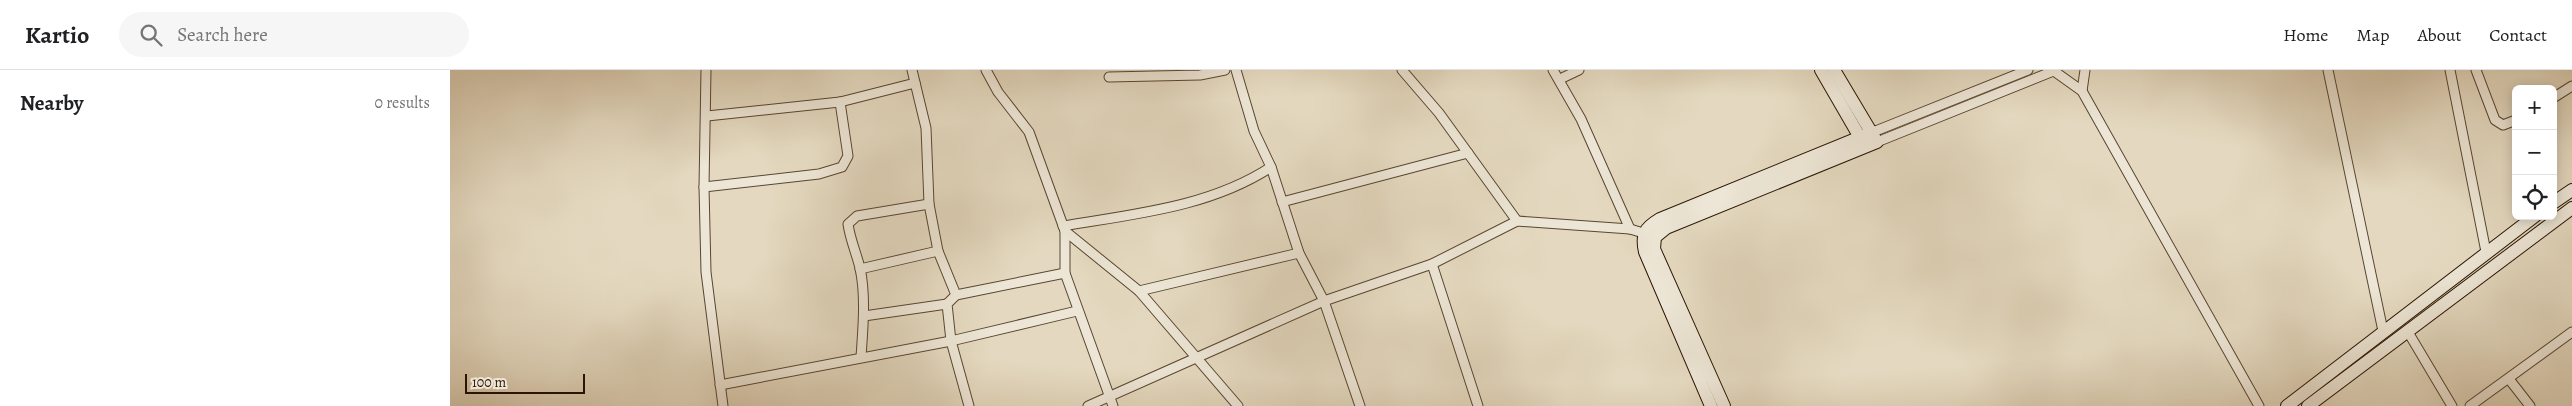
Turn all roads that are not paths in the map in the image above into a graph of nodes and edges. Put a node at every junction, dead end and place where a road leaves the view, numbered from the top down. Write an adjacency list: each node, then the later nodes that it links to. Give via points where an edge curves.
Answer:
1 (706, 70): 24 (street)
2 (912, 70): 19 (street)
3 (986, 70): 37 (street, via 1028,132)
4 (1225, 70): 17 (street)
5 (1236, 70): 28 (street, via 1254,131)
6 (1402, 70): 27 (street, via 1439,113)
7 (1553, 70): 18 (street)
8 (1579, 70): 18 (street)
9 (1821, 70): 26 (street)
10 (1834, 70): 26 (street)
11 (2028, 70): 26 (street)
12 (2085, 70): 21 (street)
13 (2328, 70): 52 (street)
14 (2450, 70): 41 (street)
15 (2476, 70): 25 (street, via 2495,120 2503,125)
16 (2055, 71): 21 (street); 26 (street)
17 (1109, 77)
18 (1560, 79): 38 (street)
19 (915, 83): 23 (street); 33 (street, via 926,128)
20 (2572, 86): 22 (street)
21 (2082, 91): 69 (street)
22 (2557, 95)
23 (840, 102): 24 (street); 29 (street, via 848,156 842,167 819,174)
24 (707, 116): 29 (street)
25 (2512, 122)
26 (1869, 140): 39 (street, via 1660,219)
27 (1468, 154): 32 (street); 36 (street)
28 (1271, 167): 32 (street); 37 (street, via 1251,180 1172,208)
29 (704, 186): 59 (street, via 706,272)
30 (2572, 190): 31 (street)
31 (2557, 200)
32 (1282, 202): 42 (street)
33 (929, 204): 40 (street); 44 (street, via 857,216 848,224)
34 (2572, 208): 53 (street)
35 (2530, 220): 41 (street)
36 (1517, 221): 38 (street); 43 (street)
37 (1064, 228): 45 (street); 46 (street)
38 (1630, 229): 39 (street)
39 (1649, 235): 61 (street, via 1645,252); 68 (street)
40 (938, 251): 44 (street); 47 (street)
41 (2486, 252): 52 (street)
42 (1299, 253): 46 (street); 48 (street)
43 (1432, 264): 48 (street); 67 (street)
44 (860, 269): 51 (street)
45 (1065, 273): 47 (street); 50 (street)
46 (1139, 291): 57 (street)
47 (956, 295): 49 (street)
48 (1324, 301): 57 (street); 66 (street)
49 (947, 304): 51 (street); 55 (street)
50 (1078, 311): 55 (street); 60 (street)
51 (864, 316): 56 (street)
52 (2383, 331): 70 (street)
53 (2408, 332): 71 (street); 72 (street)
54 (2572, 332): 58 (street)
55 (952, 341): 56 (street); 63 (street)
56 (861, 357): 59 (street)
57 (1198, 358): 60 (street); 65 (street)
58 (2509, 379): 73 (street); 74 (street)
59 (720, 385): 62 (street)
60 (1112, 401): 64 (street)
61 (1707, 405)
62 (723, 406)
63 (969, 406)
64 (1088, 406)
65 (1238, 406)
66 (1360, 406)
67 (1478, 406)
68 (1724, 406)
69 (2259, 406)
70 (2287, 406)
71 (2308, 406)
72 (2452, 406)
73 (2470, 406)
74 (2530, 406)

